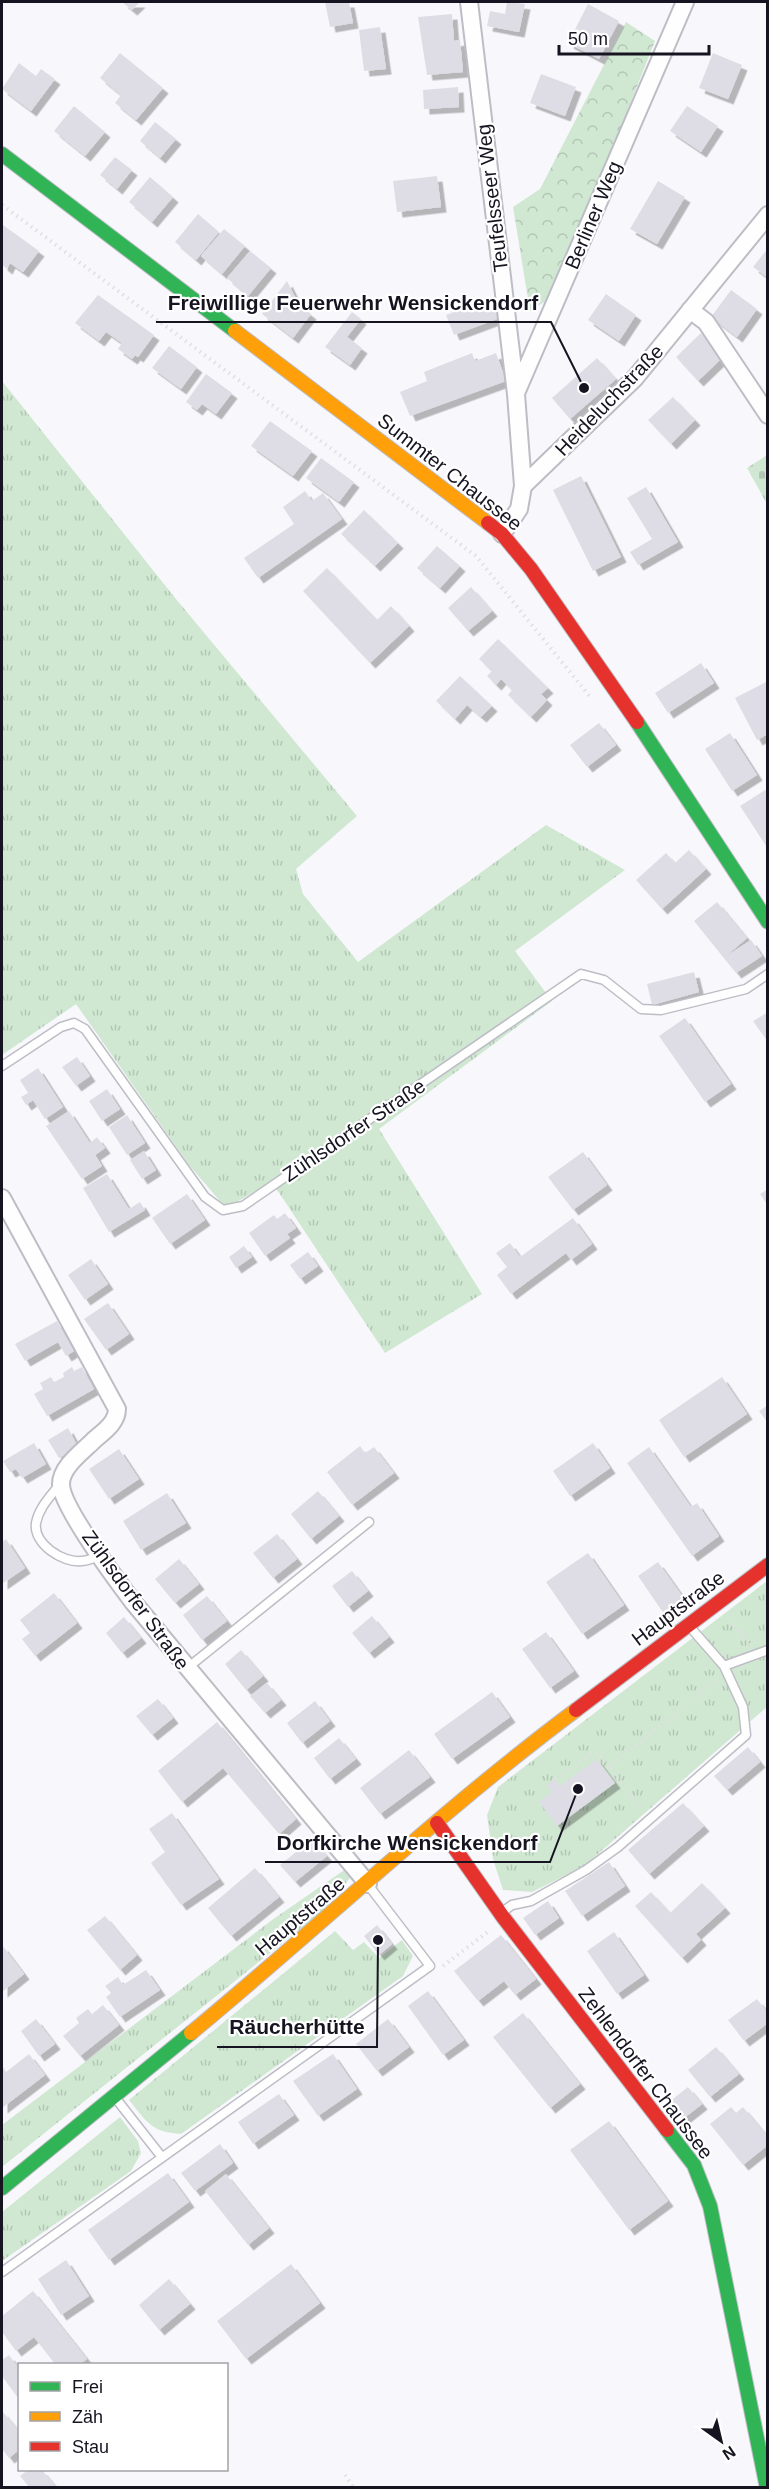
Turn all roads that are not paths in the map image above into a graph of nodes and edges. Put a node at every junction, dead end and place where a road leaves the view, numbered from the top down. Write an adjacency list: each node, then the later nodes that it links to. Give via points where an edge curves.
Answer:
1 (469, 2): 6 (street, Teufelsseer Weg)
2 (686, 2): 6 (street, Berliner Weg)
3 (2, 153): 9 (main road, Summter Chaussee)
4 (768, 215): 5 (street, Heideluchstraße)
5 (690, 310): 7 (street, via 706,322); 8 (street, Heideluchstraße, via 635,378)
6 (516, 394): 8 (street, Berliner Weg)
7 (768, 415)
8 (523, 486): 9 (street, Berliner Weg, via 519,508)
9 (502, 534): 10 (main road, Summter Chaussee, via 531,569 661,757)
10 (768, 922)
11 (768, 974): 12 (lane, Zühlsdorfer Straße, via 746,988 661,1010 641,1010 604,980 581,974 243,1206 223,1210 205,1197 85,1029 74,1023 60,1027)
12 (2, 1066)
13 (2, 1198): 14 (street, via 117,1409 112,1422 68,1466)
14 (61, 1484): 16 (street, Zühlsdorfer Straße, via 64,1497); 16 (lane, via 43,1506 36,1525 38,1535 63,1560)
15 (369, 1522): 21 (lane)
16 (99, 1556): 21 (street, Zühlsdorfer Straße)
17 (768, 1565): 18 (main road, Hauptstraße)
18 (688, 1624): 20 (lane); 22 (main road, Hauptstraße, via 509,1760)
19 (768, 1650): 20 (lane)
20 (726, 1668): 24 (lane, via 743,1707 746,1735 618,1847 531,1901 512,1905)
21 (186, 1669): 23 (street, Zühlsdorfer Straße)
22 (437, 1823): 23 (main road, Hauptstraße); 24 (main road, Zehlendorfer Chaussee)
23 (368, 1884): 25 (main road, Hauptstraße); 26 (lane, via 430,1966)
24 (501, 1919): 29 (main road, Zehlendorfer Chaussee, via 694,2165 703,2183)
25 (113, 2096): 26 (lane); 27 (main road, Hauptstraße)
26 (161, 2156): 28 (lane)
27 (2, 2188)
28 (2, 2272)
29 (767, 2487)

